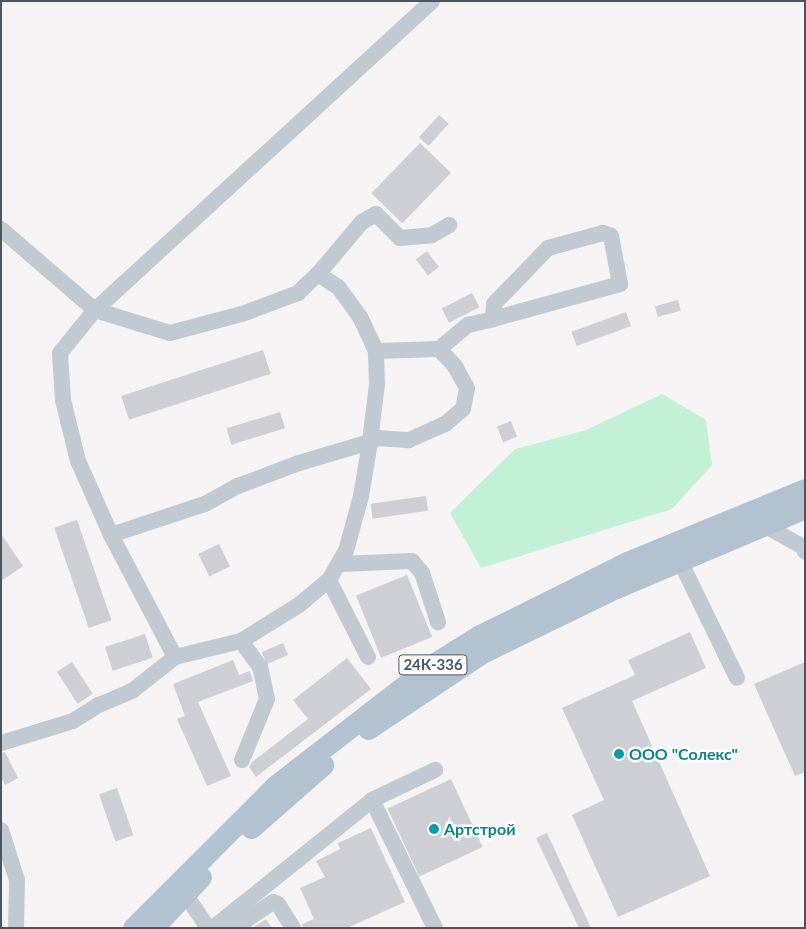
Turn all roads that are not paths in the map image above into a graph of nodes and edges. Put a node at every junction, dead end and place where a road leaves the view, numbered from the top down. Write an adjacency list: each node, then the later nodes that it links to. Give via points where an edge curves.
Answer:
1 (432, 1): 5 (street)
2 (449, 226): 4 (street, via 432,235 400,238 376,214 362,222)
3 (1, 229): 5 (street)
4 (318, 274): 5 (street, via 298,293 242,314 170,333); 8 (street, via 338,287 360,317)
5 (95, 310): 13 (street, via 60,353 63,400 78,461)
6 (492, 319): 6 (street, via 620,284 610,236 603,233 548,248 494,304); 7 (street, via 468,325)
7 (439, 349): 8 (street); 9 (street, via 455,366 467,388 462,409 445,424 409,440 378,438)
8 (376, 352): 9 (street, via 377,384)
9 (370, 442): 13 (street, via 299,463 238,486 205,504); 16 (street, via 361,496)
10 (805, 488): 32 (main road, 24К-336, via 627,562 478,636 427,668 276,785)
11 (805, 508): 12 (main road, 24К-336)
12 (764, 525): 14 (street); 15 (main road, 24К-336)
13 (111, 535): 20 (street)
14 (804, 545)
15 (680, 561): 22 (street); 28 (main road, 24К-336, via 482,653 427,688 318,769 256,823)
16 (339, 564): 17 (street); 18 (street, via 412,561 422,572)
17 (329, 580): 19 (street, via 298,605); 21 (street)
18 (438, 622)
19 (241, 641): 20 (street); 24 (street, via 260,667 267,699)
20 (174, 657): 23 (street, via 132,692 99,705 72,721)
21 (368, 657)
22 (737, 678)
23 (1, 743)
24 (242, 760)
25 (435, 770): 26 (street)
26 (372, 800): 35 (street); 37 (street)
27 (1, 830): 29 (street, via 17,880)
28 (185, 894): 33 (main road, 24К-336); 34 (street)
29 (16, 920): 30 (street)
30 (1, 921)
31 (239, 926): 36 (street, via 273,902 278,904)
32 (133, 928)
33 (153, 928)
34 (208, 928)
35 (213, 928)
36 (292, 928)
37 (435, 928)

